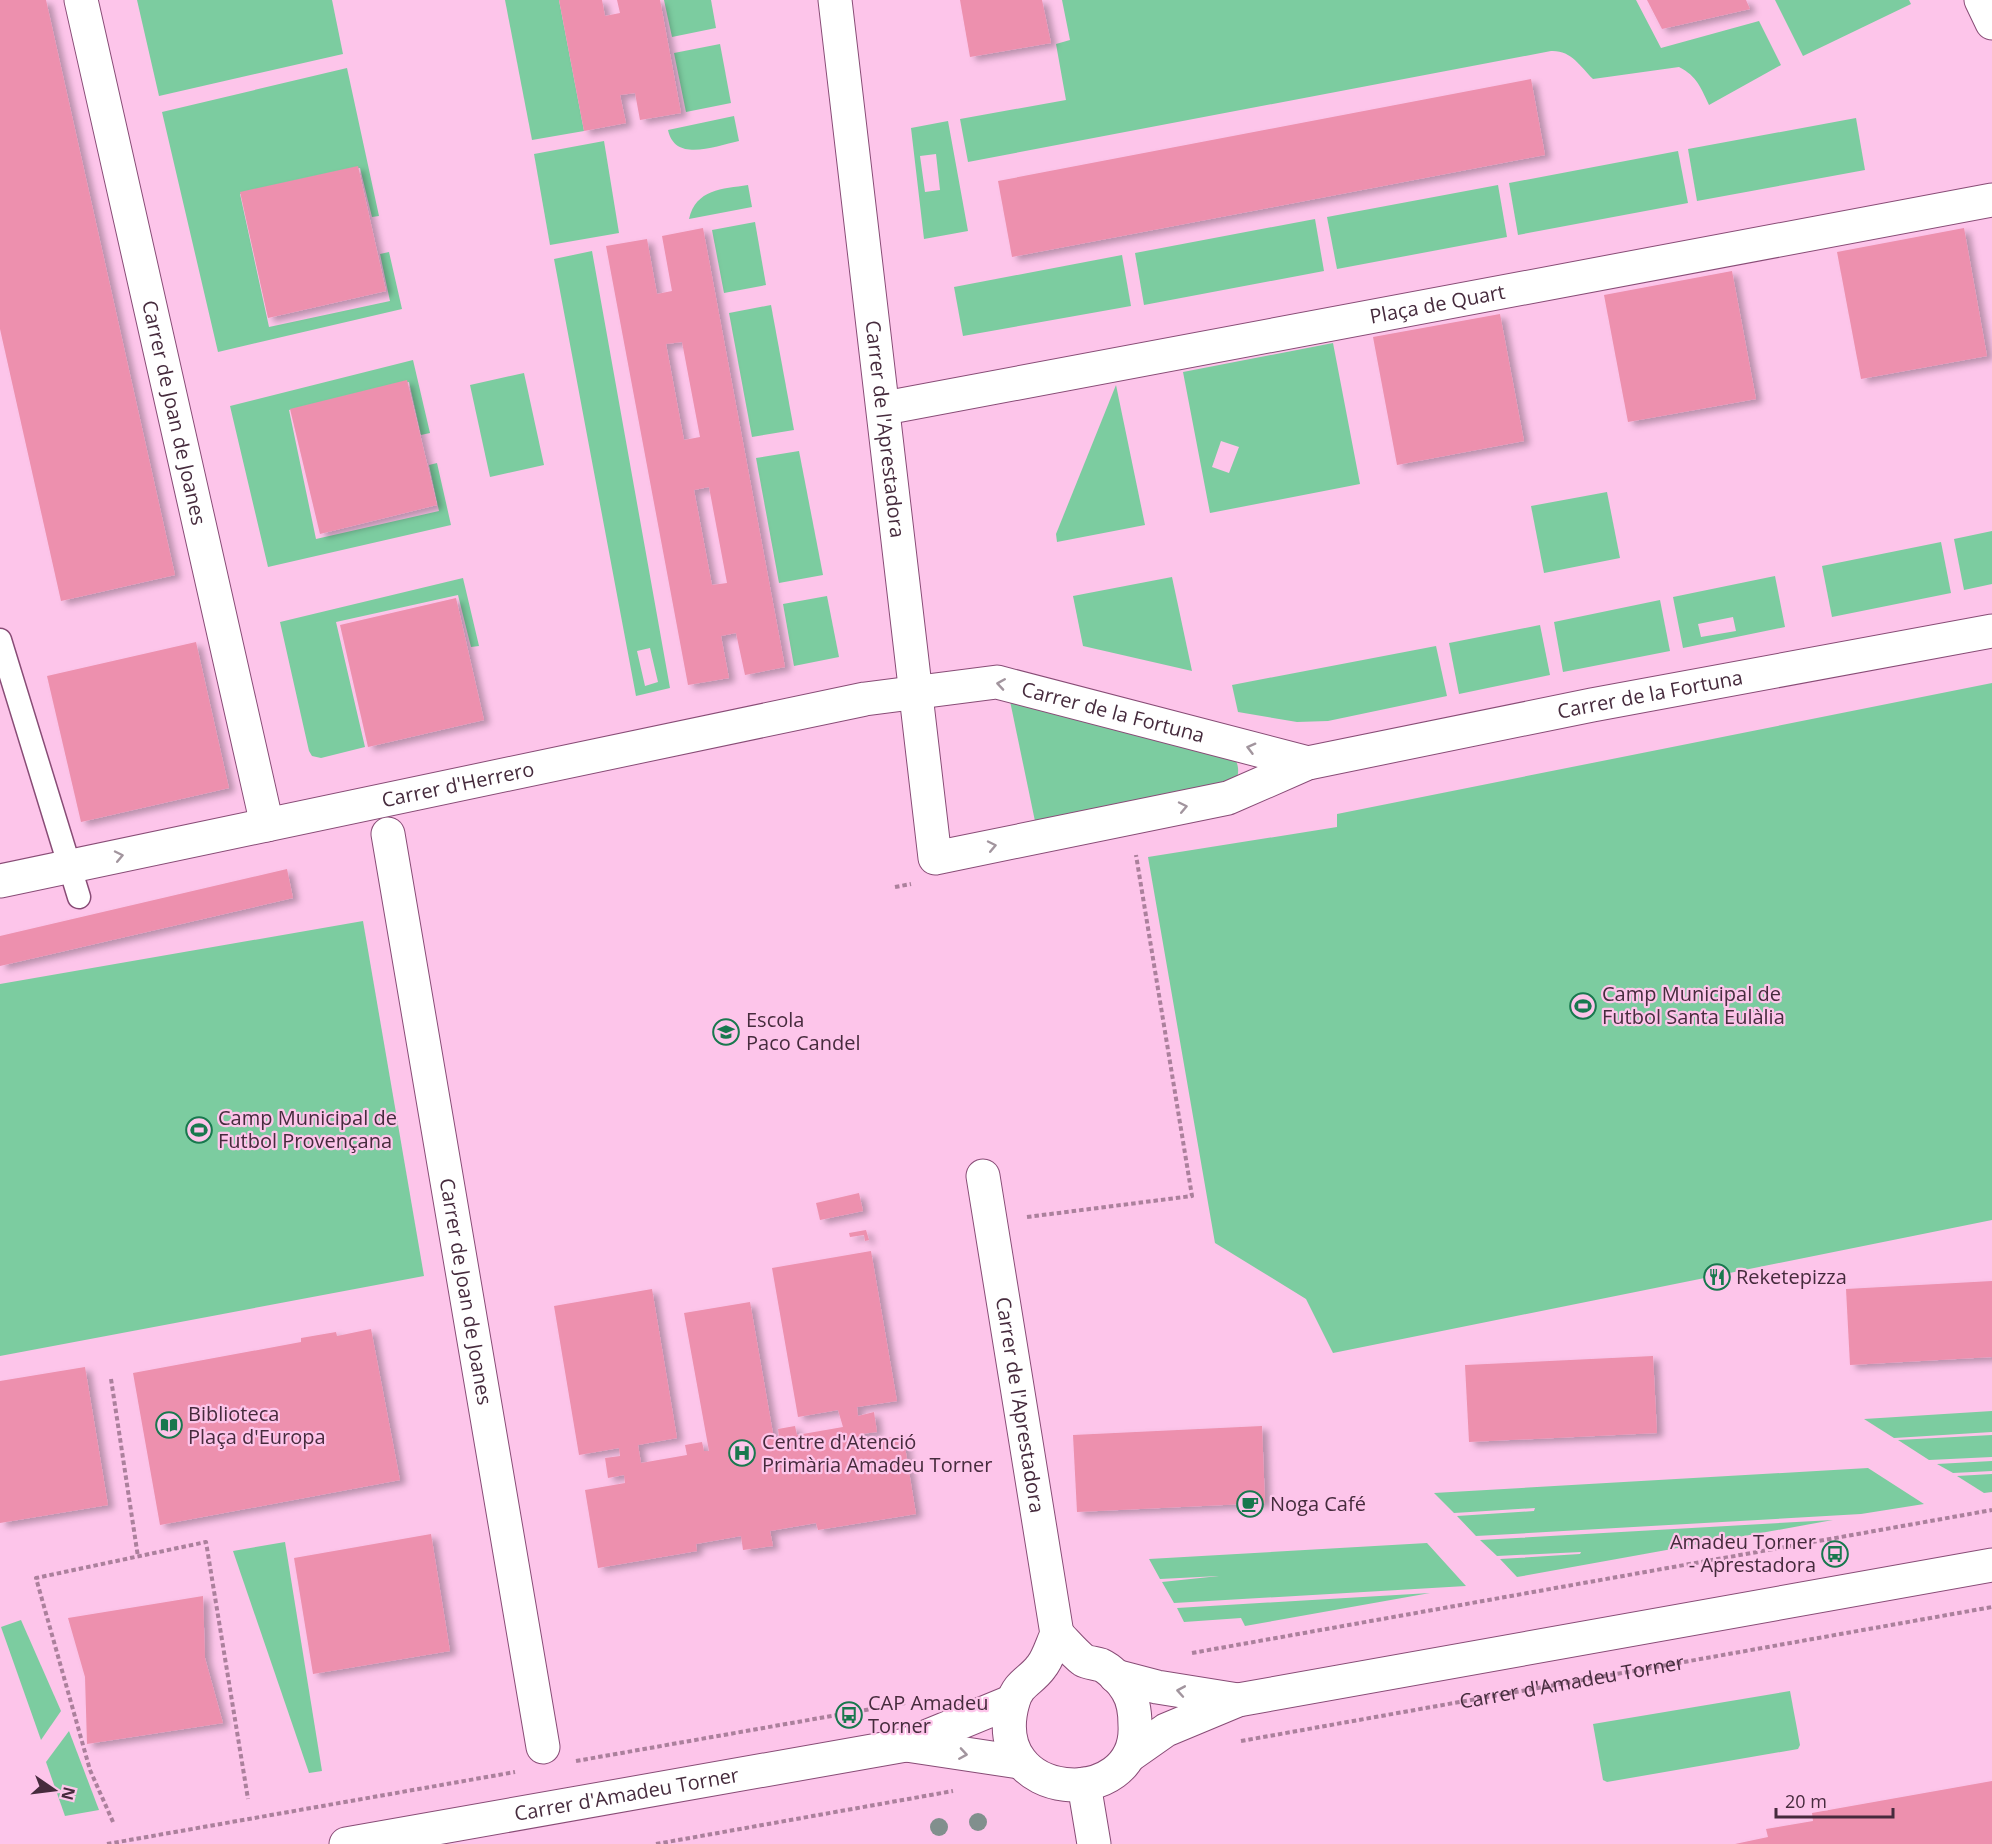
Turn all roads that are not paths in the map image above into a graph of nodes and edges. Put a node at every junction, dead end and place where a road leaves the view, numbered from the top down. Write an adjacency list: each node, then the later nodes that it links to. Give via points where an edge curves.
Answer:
1 (81, 0): 11 (street, Carrer de Joan de Joanes)
2 (835, 0): 6 (street, Carrer de l'Aprestadora)
3 (1981, 0): 4 (street)
4 (1992, 23)
5 (1992, 200): 6 (street, Plaça de Quart)
6 (885, 408): 9 (street, Carrer de l'Aprestadora)
7 (1992, 631): 10 (street, Carrer de la Fortuna, via 1592,705)
8 (0, 640): 14 (lane)
9 (916, 690): 10 (street, Carrer de la Fortuna, one-way to 9, via 997,682); 11 (street, Carrer d'Herrero); 13 (street, Carrer de l'Aprestadora)
10 (1308, 763): 13 (street, Carrer de la Fortuna, one-way to 10, via 1228,798)
11 (267, 825): 14 (street, Carrer d'Herrero, one-way to 11)
12 (388, 834): 24 (street, Carrer de Joan de Joanes)
13 (935, 858)
14 (68, 867): 15 (street, Carrer d'Herrero); 16 (lane)
15 (0, 881)
16 (79, 897)
17 (983, 1176): 19 (street, Carrer de l'Aprestadora)
18 (1992, 1565): 21 (street, Carrer d'Amadeu Torner)
19 (1057, 1634): 20 (street, via 1084,1660); 22 (street, via 1041,1667 1023,1682)
20 (1115, 1676): 21 (street, Carrer d'Amadeu Torner, one-way to 20); 25 (street, via 1127,1689 1134,1709 1136,1734)
21 (1238, 1700): 25 (street, Carrer d'Amadeu Torner, via 1166,1730)
22 (1013, 1701): 23 (street, Carrer d'Amadeu Torner); 26 (street, via 1012,1746)
23 (906, 1745): 26 (street, Carrer d'Amadeu Torner, one-way to 26); 28 (street, Carrer d'Amadeu Torner)
24 (543, 1747)
25 (1129, 1756): 27 (street, via 1119,1769 1102,1780)
26 (1019, 1762): 27 (street, via 1033,1775 1058,1785)
27 (1084, 1784): 29 (street)
28 (346, 1844)
29 (1094, 1844)

